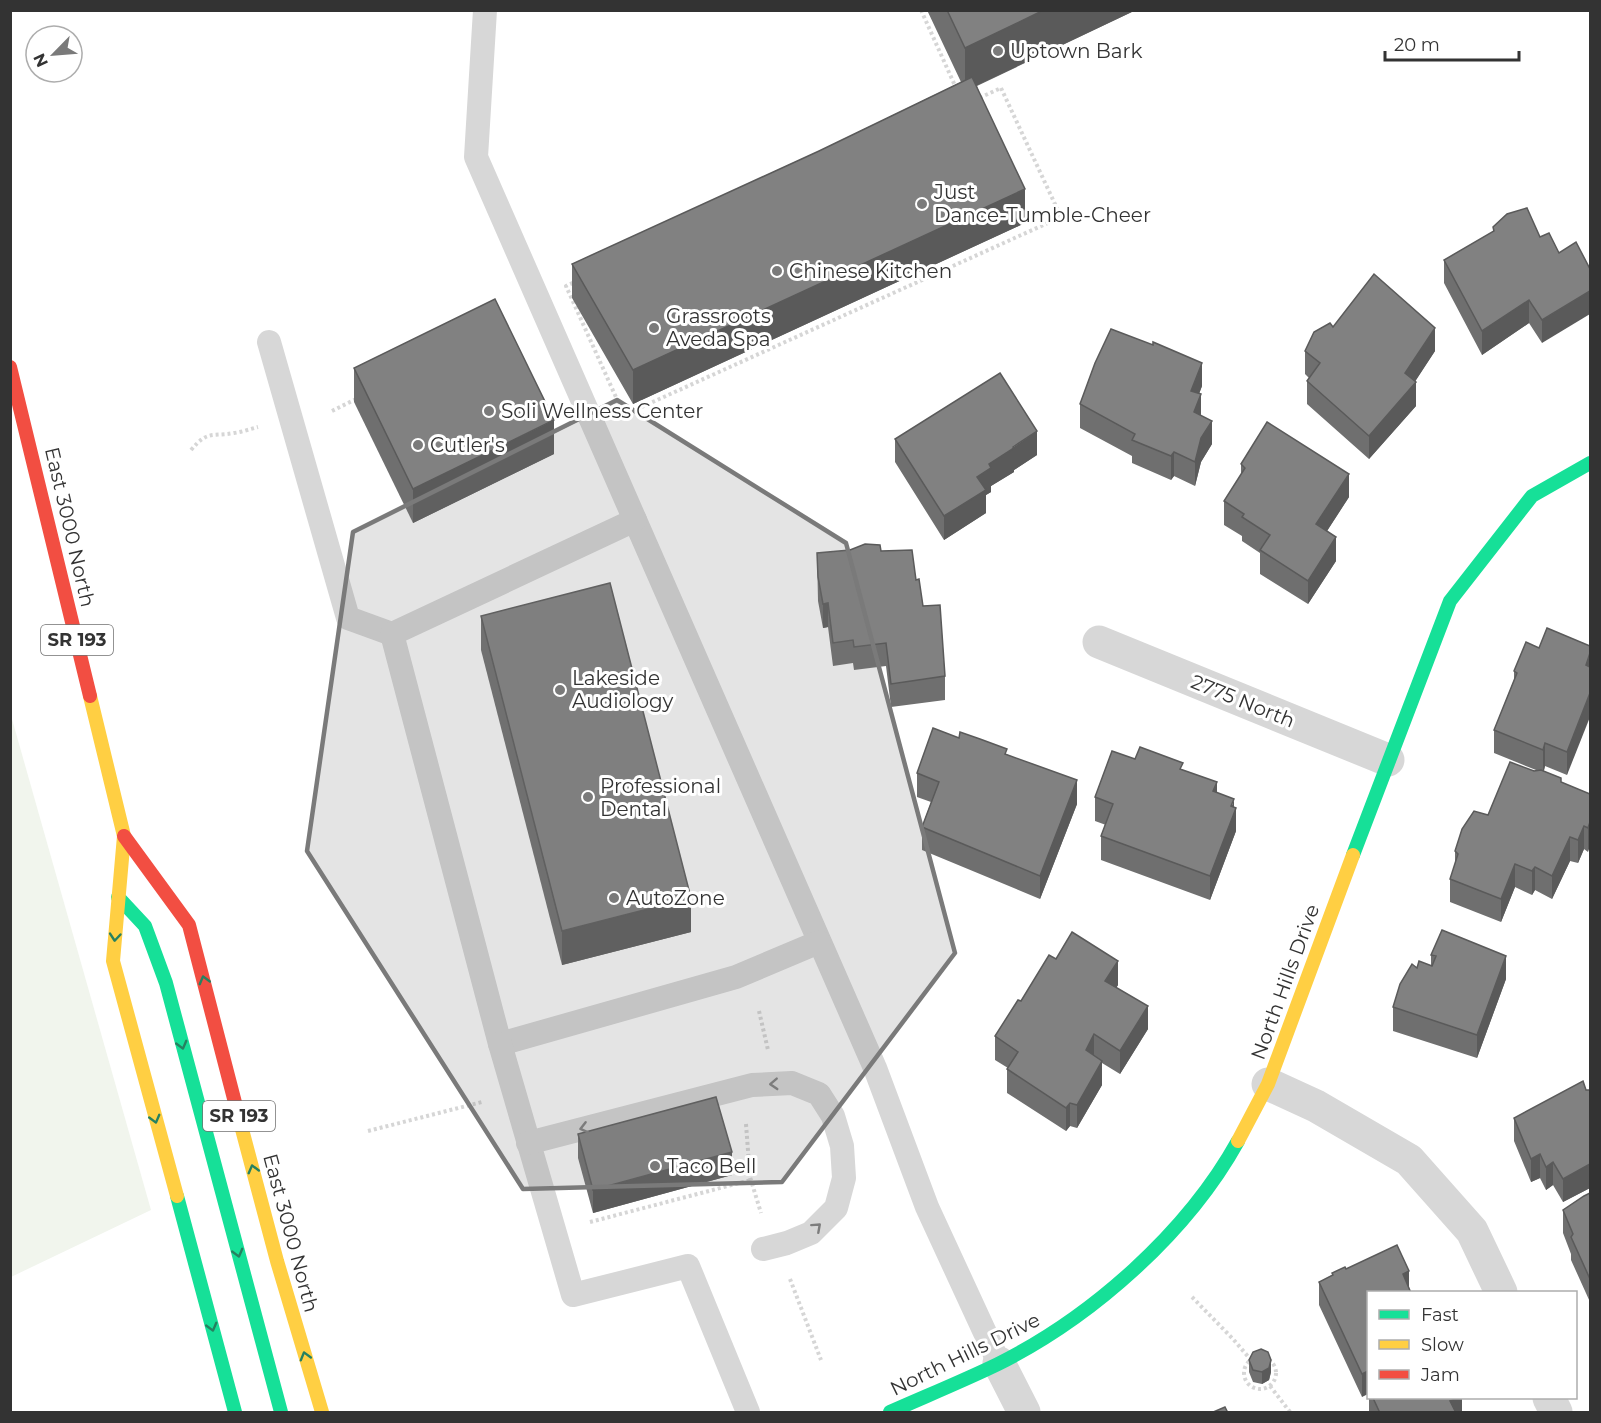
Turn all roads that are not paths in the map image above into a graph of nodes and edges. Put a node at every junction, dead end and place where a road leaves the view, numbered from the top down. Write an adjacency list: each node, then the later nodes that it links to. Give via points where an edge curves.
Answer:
1 (485, 10): 5 (lane, via 476,157)
2 (269, 342): 6 (lane, via 348,618)
3 (10, 367): 9 (main road, East 3000 North / SR 193)
4 (1590, 463): 8 (main road, North Hills Drive, via 1532,496 1450,602)
5 (635, 520): 6 (lane); 11 (lane)
6 (392, 634): 12 (lane)
7 (1099, 642): 8 (street, 2775 North)
8 (1388, 760): 13 (main road, North Hills Drive)
9 (124, 837): 10 (main road, East 3000 North / SR 193); 21 (main road, East 3000 North / SR 193, one-way to 9, via 277,1261 189,925)
10 (118, 897): 19 (main road, East 3000 North / SR 193, one-way to 19, via 113,961); 20 (main road, one-way to 20, via 145,926 166,983)
11 (819, 942): 12 (lane, via 736,977); 17 (lane, via 875,1068 927,1207)
12 (500, 1044): 14 (lane)
13 (1268, 1084): 16 (street, via 1316,1106 1409,1160 1472,1231); 17 (main road, North Hills Drive, via 1237,1144 1196,1204 1157,1246 1111,1289 1066,1323)
14 (528, 1143): 15 (lane, one-way to 14, via 811,1233 836,1208 844,1178 842,1146 833,1116 819,1094 792,1083 752,1085); 22 (lane, via 573,1295 688,1266)
15 (763, 1249)
16 (1500, 1291)
17 (999, 1363): 23 (main road, North Hills Drive); 24 (street)
18 (1549, 1399): 25 (street)
19 (235, 1413)
20 (281, 1413)
21 (322, 1413)
22 (748, 1413)
23 (890, 1413)
24 (1024, 1413)
25 (1556, 1413)

